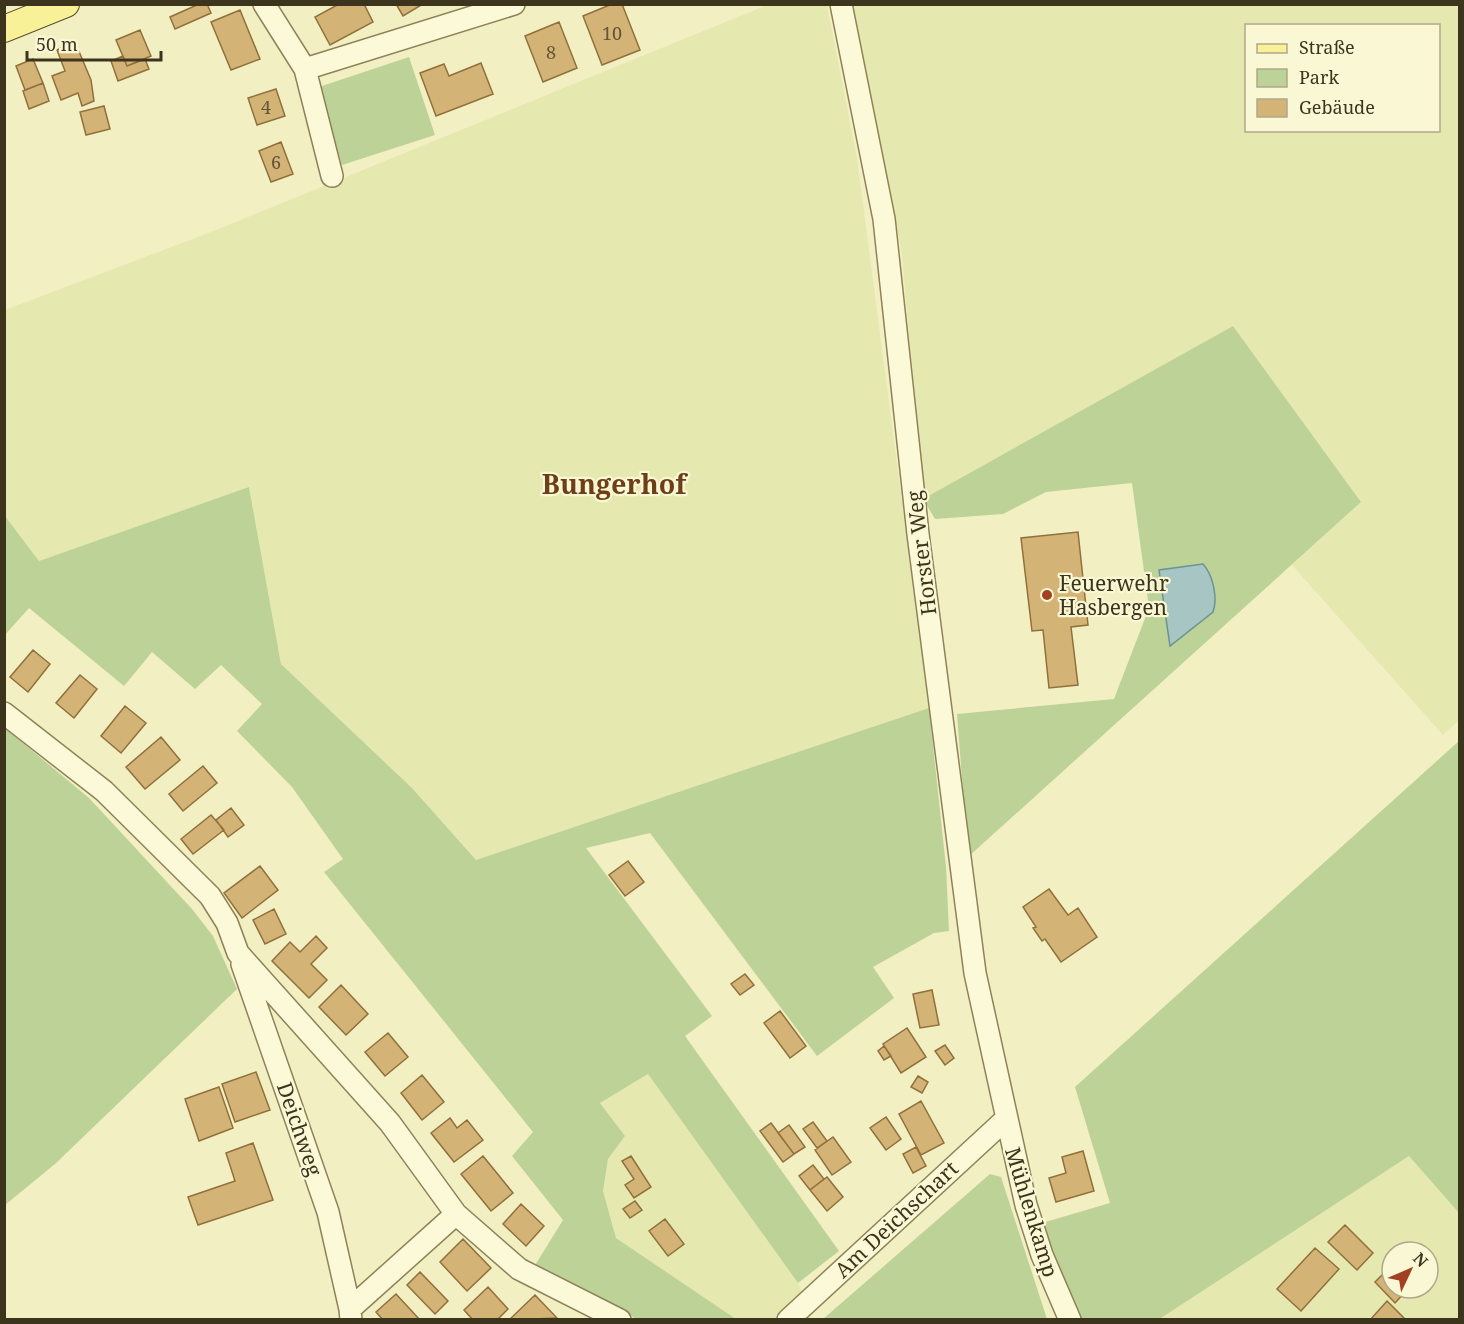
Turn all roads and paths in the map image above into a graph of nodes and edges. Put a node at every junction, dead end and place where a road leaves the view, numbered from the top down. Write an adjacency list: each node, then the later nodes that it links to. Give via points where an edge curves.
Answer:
1 (66, 4): 5 (main road)
2 (264, 4): 6 (street)
3 (514, 4): 6 (street)
4 (841, 4): 10 (street, Horster Weg, via 884,219 918,534 975,973)
5 (4, 29)
6 (305, 69): 7 (street)
7 (332, 176)
8 (4, 712): 9 (street, Deichweg, via 105,791 210,896 227,923)
9 (238, 953): 11 (street, Deichweg, via 390,1123); 12 (street, Deichweg, via 328,1212)
10 (1004, 1110): 14 (street, Am Deichschart); 15 (street, Mühlenkamp, via 1026,1205)
11 (456, 1214): 12 (street, Deichweg); 13 (street, Deichweg, via 519,1269)
12 (350, 1314)
13 (620, 1320)
14 (788, 1320)
15 (1071, 1320)

